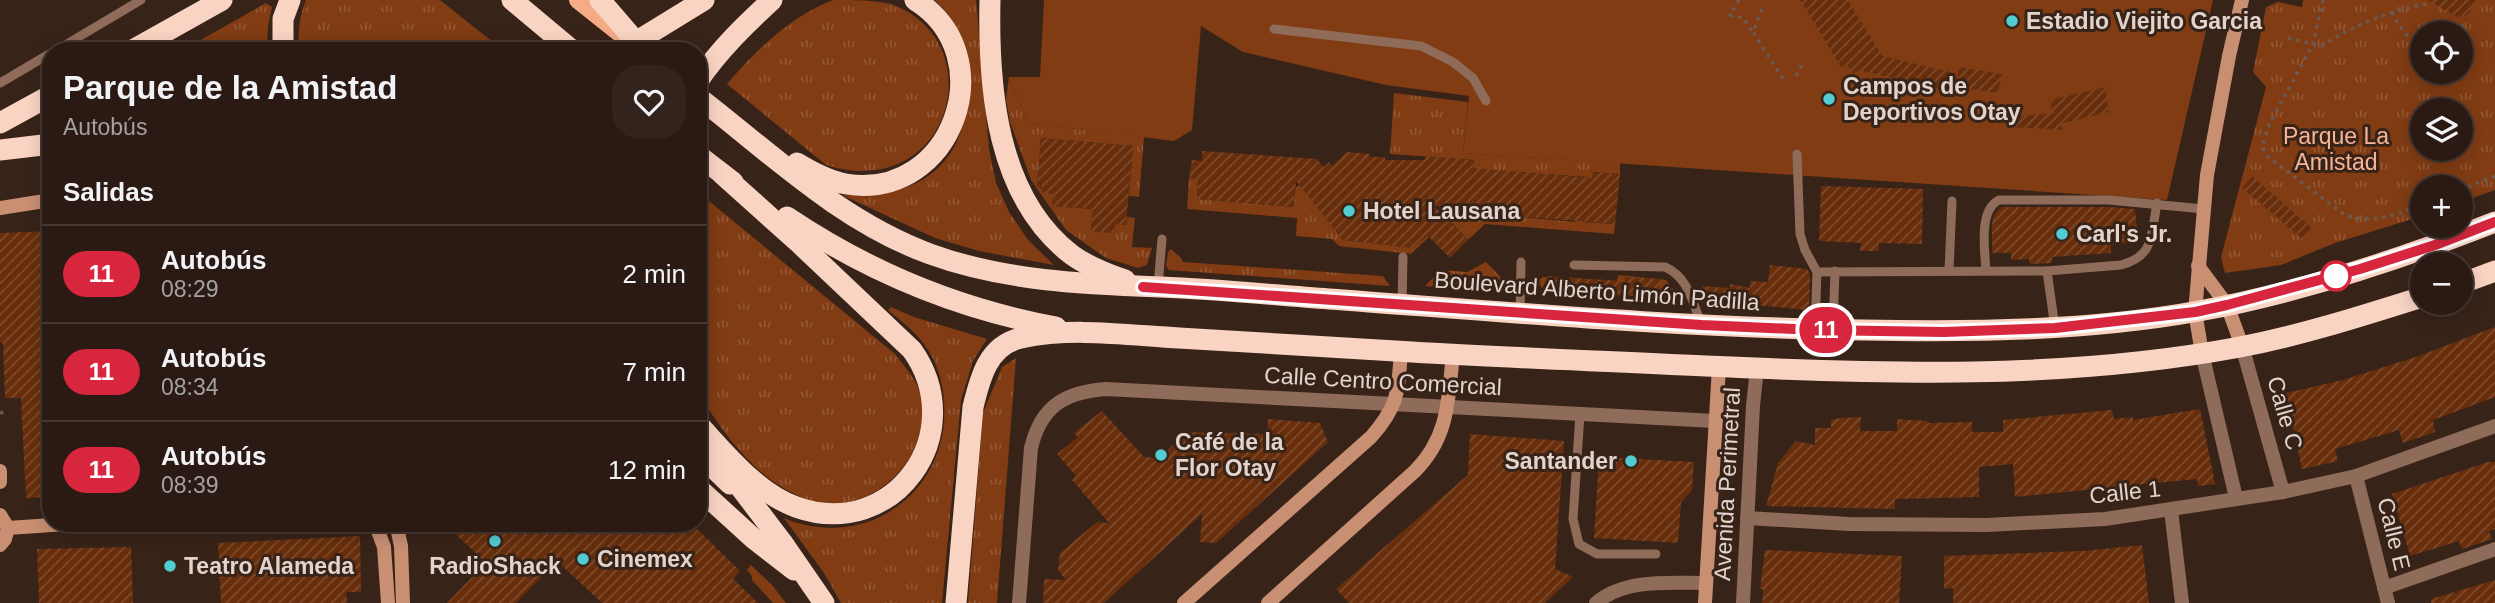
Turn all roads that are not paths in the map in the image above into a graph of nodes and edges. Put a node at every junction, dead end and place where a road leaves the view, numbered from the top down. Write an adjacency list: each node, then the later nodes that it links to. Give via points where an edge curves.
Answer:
1 (222, 0): 17 (highway)
2 (290, 0): 18 (highway, via 283,19)
3 (512, 0): 13 (highway)
4 (578, 0): 21 (main road)
5 (600, 0): 22 (highway)
6 (704, 0): 23 (highway, bridge)
7 (772, 0): 14 (highway)
8 (786, 0): 14 (highway)
9 (915, 0): 30 (highway, via 950,35 960,88 949,131 916,171 871,185 823,177)
10 (990, 0): 55 (highway, via 993,96 1013,174 1028,204 1048,233 1073,255 1104,273)
11 (2242, 0): 41 (street, via 2209,159)
12 (138, 1): 16 (lane)
13 (532, 16): 19 (highway); 20 (highway)
14 (747, 22): 25 (highway)
15 (1274, 30): 28 (lane, via 1421,46 1473,78)
16 (70, 42)
17 (147, 42)
18 (283, 42)
19 (553, 42)
20 (562, 42)
21 (631, 42)
22 (635, 42)
23 (636, 42)
24 (42, 58): 26 (lane)
25 (707, 68)
26 (0, 83)
27 (42, 100): 31 (highway)
28 (1486, 101)
29 (707, 103): 30 (highway)
30 (716, 110): 55 (highway, via 823,197 925,252 961,264 1066,283)
31 (0, 123)
32 (42, 145): 33 (highway)
33 (0, 150)
34 (1797, 154): 48 (lane, via 1800,234)
35 (707, 162): 36 (highway)
36 (722, 174): 64 (highway, via 817,237 902,282 977,309); 76 (highway, via 912,350 933,392 934,414 930,439 906,485 869,507 823,514 794,507 764,489)
37 (42, 201): 40 (street)
38 (1952, 201): 50 (lane)
39 (2157, 203): 41 (lane); 51 (lane, via 1994,202 1984,225); 52 (lane, via 2145,254 2132,262)
40 (0, 208)
41 (2204, 209): 47 (street)
42 (2495, 222): 58 (highway, Boulevard Alberto Limón Padilla, via 2360,269)
43 (1162, 239): 55 (lane)
44 (1403, 257): 57 (lane)
45 (1521, 262): 60 (lane)
46 (1574, 265): 61 (lane, via 1665,267 1676,272 1685,282)
47 (2198, 266): 58 (street); 59 (street)
48 (1817, 271): 49 (lane); 63 (lane)
49 (1835, 271): 50 (lane); 63 (lane)
50 (1949, 271): 51 (lane)
51 (1986, 271): 52 (lane)
52 (2047, 271): 62 (lane)
53 (2495, 271): 54 (highway)
54 (2473, 279)
55 (1151, 287): 57 (highway, Boulevard Alberto Limón Padilla)
56 (2410, 301): 65 (highway)
57 (1402, 304): 60 (highway, Boulevard Alberto Limón Padilla)
58 (2227, 305): 59 (highway, Boulevard Alberto Limón Padilla); 65 (street)
59 (2195, 312): 62 (highway, Boulevard Alberto Limón Padilla); 67 (street)
60 (1520, 313): 61 (highway, Boulevard Alberto Limón Padilla)
61 (1702, 325): 63 (highway, Boulevard Alberto Limón Padilla)
62 (2055, 328): 63 (highway, Boulevard Alberto Limón Padilla)
63 (1824, 330)
64 (1086, 332): 66 (highway); 102 (highway, via 1020,338 1002,344 987,362 973,407)
65 (2242, 346): 67 (highway); 82 (street, Calle C)
66 (1401, 351): 68 (highway); 71 (street)
67 (2202, 353): 70 (highway, via 1992,372); 84 (street)
68 (1453, 354): 69 (highway); 72 (street)
69 (1719, 367): 70 (highway); 74 (street)
70 (1757, 368): 88 (street, Avenida Perimetral)
71 (1395, 404): 72 (street, Calle Centro Comercial); 103 (street, Calle Centro Comercial, via 1107,389 1067,397 1041,421 1031,448); 104 (street, via 1357,451)
72 (1448, 407): 73 (street, Calle Centro Comercial); 105 (street, via 1439,438 1424,461)
73 (1580, 414): 74 (street, Calle Centro Comercial); 95 (lane, via 1573,519 1579,544 1597,554)
74 (1716, 421): 96 (street)
75 (2495, 426): 80 (street, Calle 1)
76 (707, 435)
77 (707, 440): 87 (highway)
78 (707, 462): 87 (highway)
79 (0, 471): 81 (street)
80 (2356, 476): 82 (street, Calle 1); 98 (street, Calle E)
81 (0, 482)
82 (2283, 492): 84 (street, Calle 1)
83 (707, 496): 97 (highway)
84 (2236, 498): 85 (street, Calle 1)
85 (2171, 510): 88 (street, Calle 1, via 2105,519 1987,525); 109 (street)
86 (0, 515): 90 (street)
87 (761, 515): 97 (highway)
88 (1747, 518): 108 (street, Avenida Perimetral)
89 (42, 526): 90 (street)
90 (8, 528): 93 (street)
91 (378, 532): 99 (street, via 384,547)
92 (398, 532): 100 (street)
93 (0, 545)
94 (2495, 549): 98 (street)
95 (1656, 554)
96 (1706, 583): 106 (street, via 1628,587); 107 (street)
97 (812, 584): 101 (highway)
98 (2384, 588): 110 (street, Calle E)
99 (388, 603)
100 (403, 603)
101 (824, 603)
102 (956, 603)
103 (1019, 603)
104 (1184, 603)
105 (1268, 603)
106 (1596, 603)
107 (1705, 603)
108 (1743, 603)
109 (2182, 603)
110 (2388, 603)

